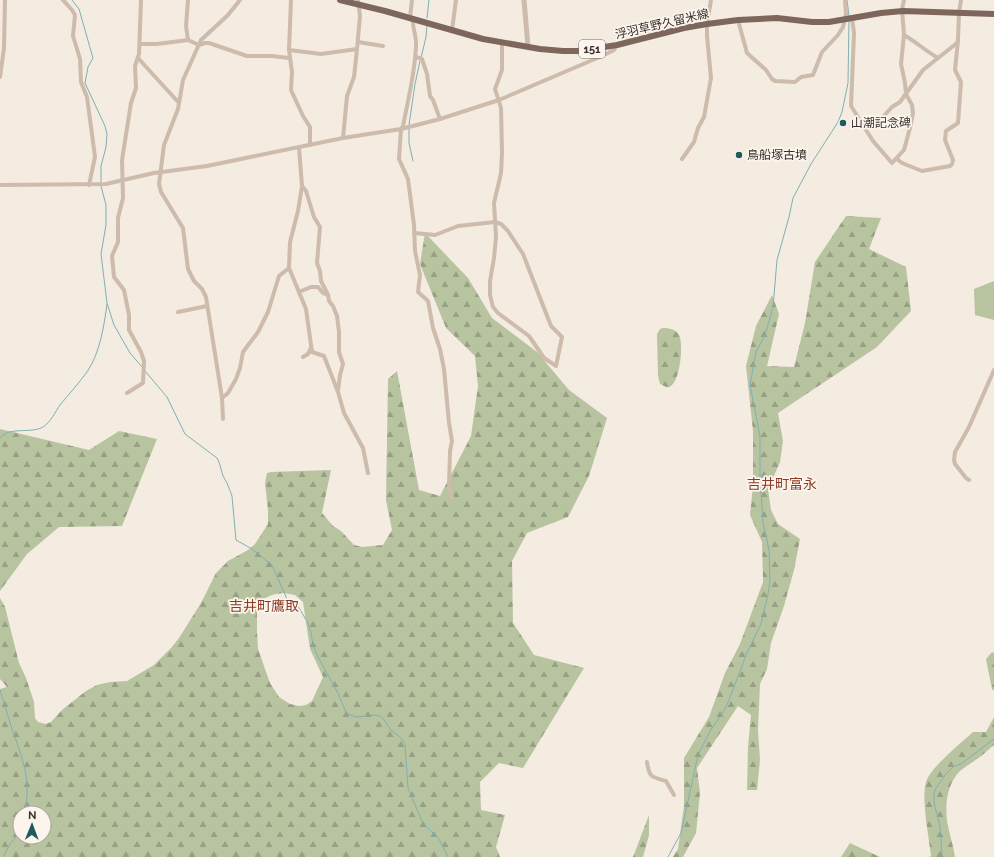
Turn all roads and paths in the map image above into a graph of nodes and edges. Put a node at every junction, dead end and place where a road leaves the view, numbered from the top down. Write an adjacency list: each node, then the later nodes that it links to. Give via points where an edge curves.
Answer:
1 (5, 0): 40 (street, via 4,48)
2 (63, 0): 55 (street, via 75,15 73,36 87,97 95,157)
3 (141, 0): 29 (street)
4 (188, 0): 25 (street)
5 (240, 0): 30 (street)
6 (291, 0): 35 (street)
7 (340, 0): 15 (main road, 浮羽草野久留米線 / 151)
8 (412, 0): 19 (street)
9 (456, 0): 23 (street)
10 (524, 0): 33 (street)
11 (711, 0): 22 (street)
12 (845, 0): 20 (street)
13 (904, 0): 16 (street)
14 (961, 0): 17 (street)
15 (358, 2): 19 (main road, 浮羽草野久留米線 / 151); 27 (street)
16 (903, 11): 17 (main road, 浮羽草野久留米線 / 151); 20 (main road, 浮羽草野久留米線 / 151); 24 (street)
17 (958, 13): 18 (main road, 浮羽草野久留米線 / 151); 26 (street)
18 (994, 14)
19 (411, 18): 23 (main road, 浮羽草野久留米線 / 151); 38 (street)
20 (849, 18): 21 (main road, 浮羽草野久留米線 / 151, via 819,22 777,18); 21 (street, via 822,52 813,75 801,77 795,82 775,81 747,53); 45 (street, via 854,33 851,106)
21 (738, 20): 22 (main road, 浮羽草野久留米線 / 151)
22 (707, 24): 32 (main road, 浮羽草野久留米線 / 151); 50 (street, via 711,78 704,117 694,142)
23 (452, 30): 28 (main road, 浮羽草野久留米線 / 151)
24 (904, 35): 39 (street); 41 (street, via 901,64)
25 (188, 40): 29 (street); 30 (street)
26 (958, 40): 39 (street); 51 (street, via 955,70 961,82 958,123 946,131 944,140 952,164 922,171)
27 (358, 42): 31 (street); 34 (street)
28 (502, 43): 33 (main road, 浮羽草野久留米線 / 151); 42 (street, via 502,70 495,90)
29 (140, 44): 36 (street)
30 (199, 45): 37 (street, via 205,42 247,56); 43 (street, via 184,80)
31 (383, 46)
32 (617, 46): 33 (main road, 浮羽草野久留米線 / 151, via 579,51); 42 (street, via 602,56)
33 (528, 47)
34 (357, 49): 35 (street, via 321,54); 47 (street, via 354,77 347,96)
35 (289, 50): 37 (street)
36 (138, 58): 43 (street); 53 (street, via 135,66 136,88 124,144)
37 (289, 58): 48 (street, via 292,72 291,90 310,127)
38 (419, 58): 44 (street, via 427,74 430,96); 46 (street)
39 (938, 58): 41 (street, via 923,70)
40 (0, 77)
41 (906, 94): 45 (street, via 882,118); 51 (street, via 913,113 904,150)
42 (499, 100): 44 (street); 57 (street, via 502,153 501,173 494,203)
43 (179, 103): 52 (street, via 164,145)
44 (440, 119): 46 (street)
45 (865, 128): 51 (street, via 872,141 892,163)
46 (401, 129): 47 (street); 58 (street, via 399,159 408,179)
47 (343, 138): 48 (street)
48 (310, 145): 49 (street)
49 (299, 148): 52 (street); 56 (street)
50 (682, 159)
51 (897, 159)
52 (161, 172): 53 (street); 62 (street, via 161,192 183,228 188,269 202,289)
53 (122, 181): 55 (street); 68 (street, via 123,198 118,218 118,242 112,256 114,277 124,290 129,330 144,361 143,383)
54 (0, 185): 55 (street)
55 (89, 185)
56 (302, 186): 59 (street, via 290,242); 61 (street, via 320,227 317,263 321,281)
57 (495, 222): 57 (street, via 494,258 490,281 492,306 529,336 544,358 556,366 562,336 551,326 523,254 508,231); 58 (street, via 458,226 435,235)
58 (414, 233): 73 (street, via 420,275 418,292 428,301 443,362 452,441 449,486)
59 (289, 268): 60 (street); 69 (street, via 279,276 268,312 258,332 243,352 236,379)
60 (299, 292): 61 (street, via 318,287 323,294); 64 (street, via 306,309)
61 (328, 295): 67 (street, via 337,316 339,352 343,364)
62 (207, 306): 63 (street); 69 (street)
63 (178, 312)
64 (311, 348): 65 (street); 67 (street, via 312,352 324,356)
65 (303, 357)
66 (994, 370): 72 (street, via 955,452 955,464)
67 (338, 392): 71 (street, via 344,413 363,448)
68 (127, 393)
69 (222, 398): 70 (street)
70 (223, 420)
71 (368, 473)
72 (969, 480)
73 (452, 498)
74 (647, 762): 75 (street, via 648,772 654,778 666,780)
75 (674, 795)

